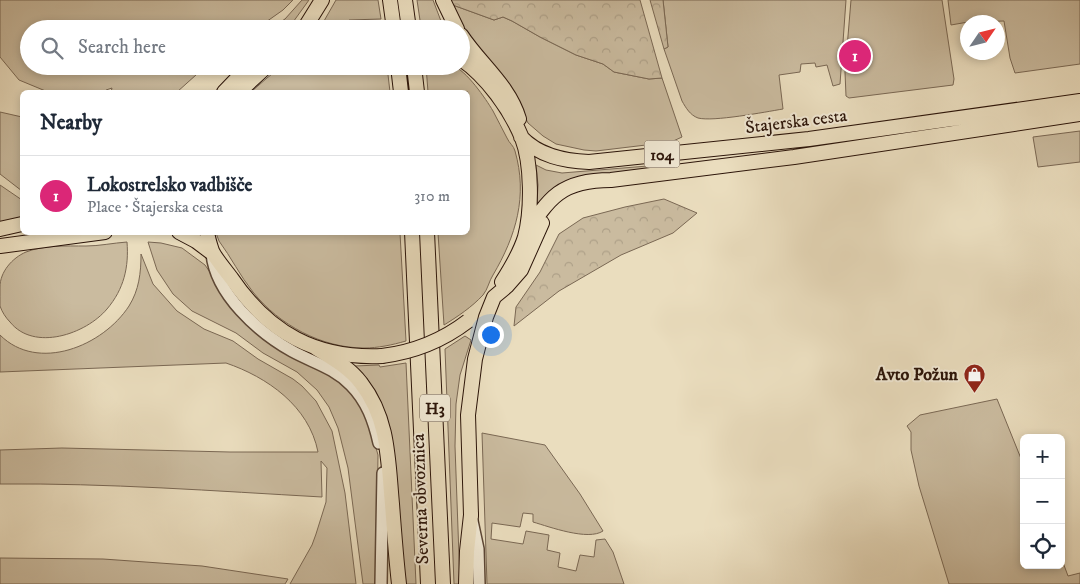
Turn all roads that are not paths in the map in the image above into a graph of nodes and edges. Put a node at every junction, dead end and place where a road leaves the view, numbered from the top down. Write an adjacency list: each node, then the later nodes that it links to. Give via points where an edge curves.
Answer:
1 (322, 0): 6 (main road)
2 (390, 0): 7 (main road)
3 (405, 0): 8 (main road)
4 (438, 0): 9 (main road)
5 (443, 0): 10 (main road)
6 (310, 20)
7 (393, 20)
8 (408, 20)
9 (446, 20)
10 (453, 20)
11 (470, 46): 25 (main road, via 507,93 516,110)
12 (470, 62): 14 (main road)
13 (470, 66): 14 (main road)
14 (476, 71): 25 (main road, via 504,107)
15 (240, 75): 19 (main road)
16 (257, 75): 20 (main road)
17 (399, 75): 21 (main road)
18 (415, 75): 22 (main road)
19 (226, 90)
20 (241, 90)
21 (401, 90)
22 (417, 90)
23 (1080, 101): 25 (main road, Štajerska cesta / 104, via 809,139 589,162 547,155)
24 (1080, 114): 26 (main road, Štajerska cesta / 104, via 794,157)
25 (521, 137): 34 (main road, via 529,188)
26 (611, 180): 34 (main road, Štajerska cesta / 104, via 590,180 558,193 538,213); 37 (main road, Štajerska cesta, via 575,193 554,208 544,220 521,270)
27 (20, 224): 28 (main road)
28 (0, 229)
29 (82, 235): 35 (main road)
30 (185, 235): 36 (main road)
31 (208, 235): 36 (main road)
32 (412, 235): 42 (main road, Severna obvoznica / H3)
33 (427, 235): 43 (main road, Severna obvoznica / H3)
34 (525, 237): 37 (main road, Štajerska cesta)
35 (0, 246)
36 (212, 253): 38 (main road, via 269,321); 40 (street, via 222,285 250,320 285,347 337,373 365,404 377,432 384,483)
37 (494, 296): 38 (main road, bridge, via 448,335 409,351 382,356 351,356); 39 (main road, via 481,334 470,386)
38 (316, 348): 41 (main road, via 350,371 369,395 381,419 388,450)
39 (471, 515): 44 (main road); 45 (street, via 478,549)
40 (381, 584)
41 (399, 584)
42 (428, 584)
43 (443, 584)
44 (466, 584)
45 (480, 584)

